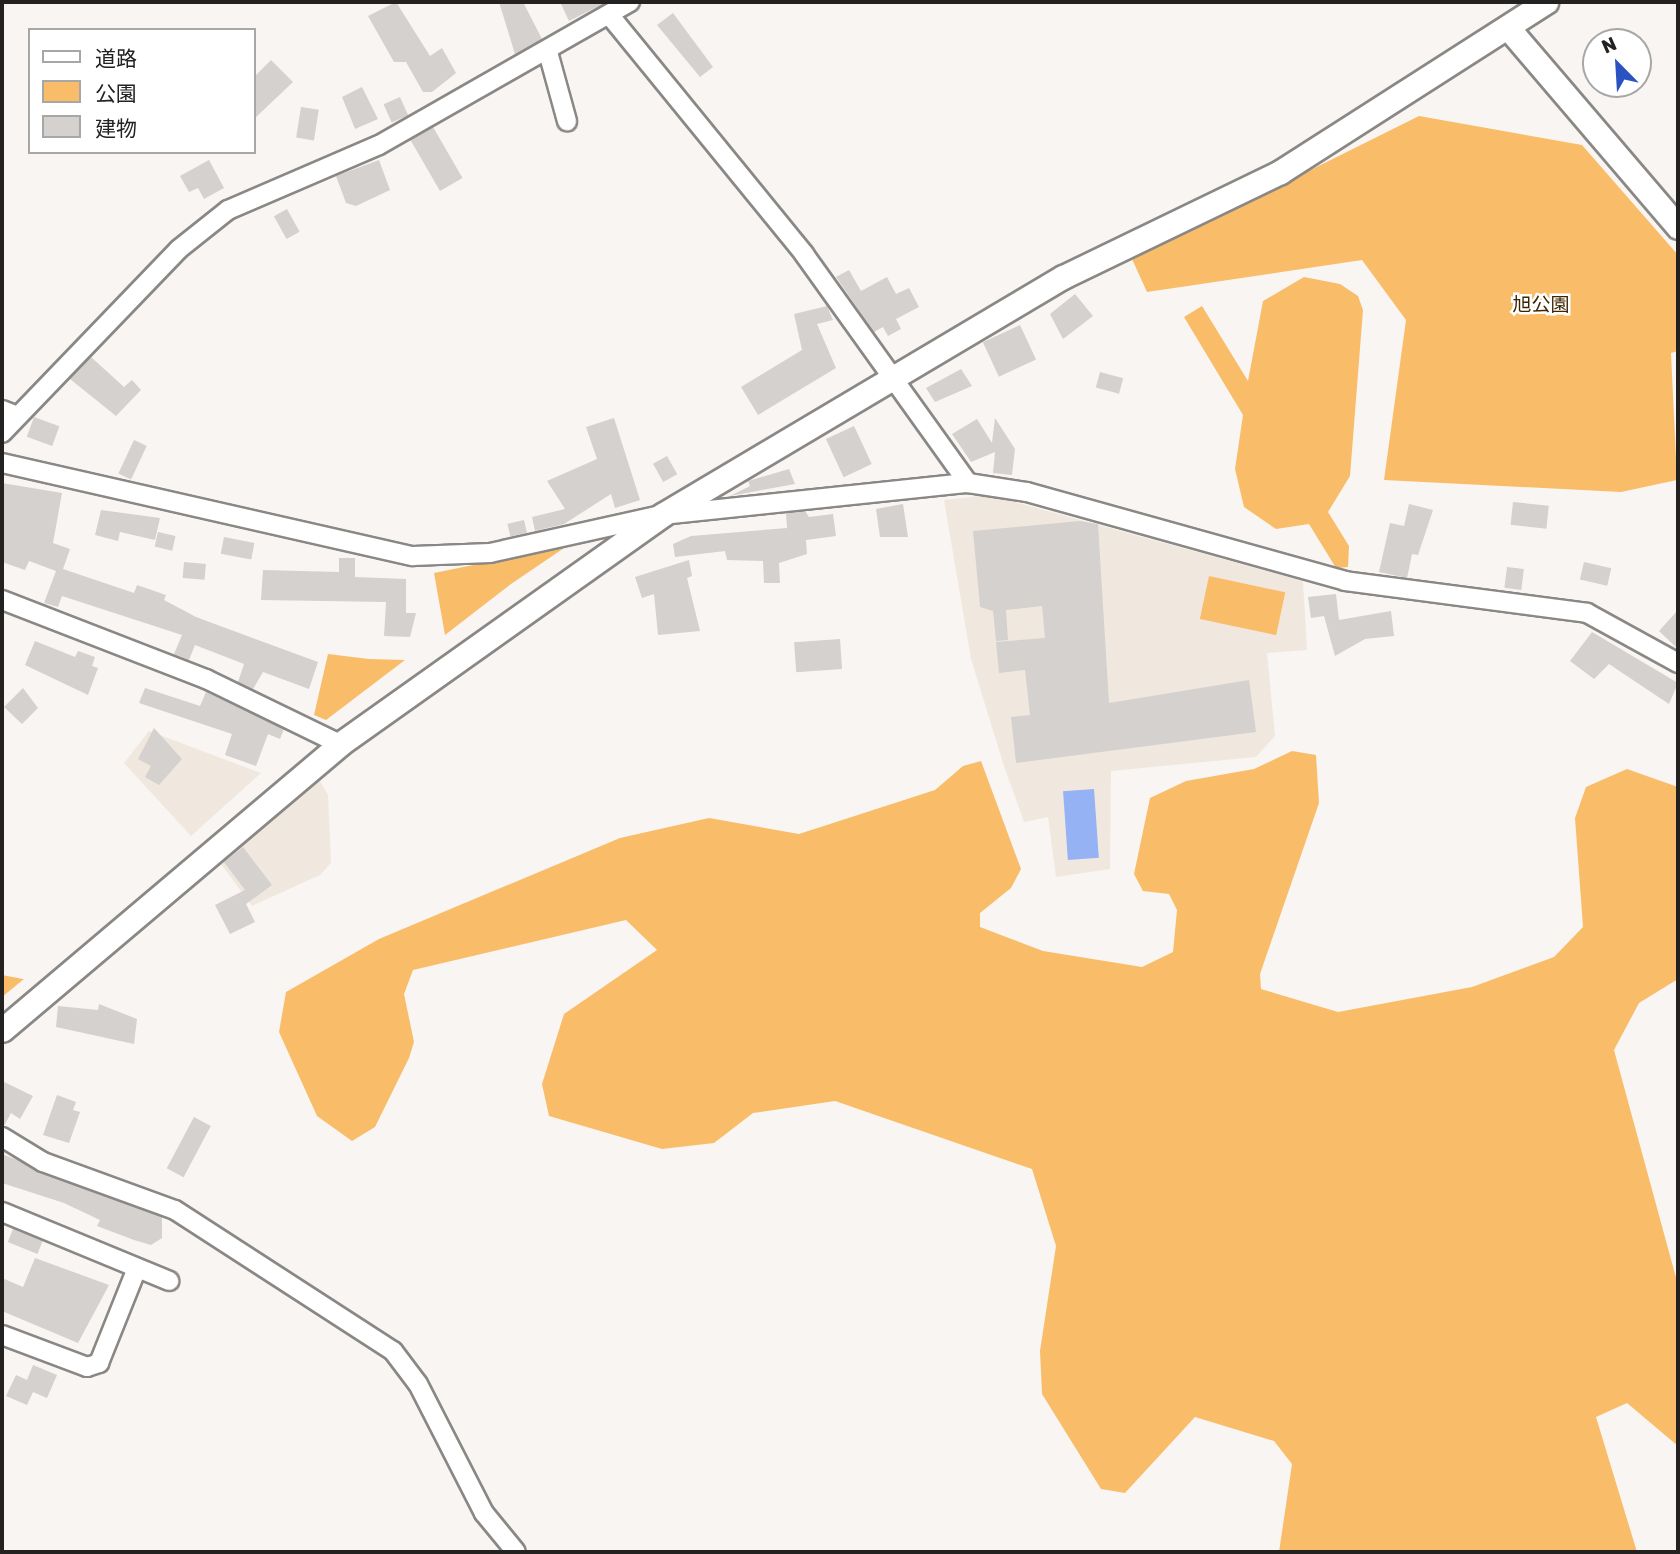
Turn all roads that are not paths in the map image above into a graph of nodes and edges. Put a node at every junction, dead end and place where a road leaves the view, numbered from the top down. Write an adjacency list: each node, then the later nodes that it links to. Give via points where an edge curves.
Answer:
1 (630, 2): 3 (street)
2 (1546, 2): 4 (street)
3 (611, 17): 5 (street); 8 (street, via 694,113)
4 (1509, 29): 7 (street); 8 (street, via 1280,172 1063,277)
5 (548, 52): 6 (street); 9 (street, via 379,145 228,210 179,249)
6 (567, 121)
7 (1678, 227)
8 (890, 375): 12 (street); 13 (street)
9 (10, 413): 10 (street)
10 (2, 433)
11 (2, 463): 13 (street, via 413,556 490,553)
12 (968, 483): 13 (street); 15 (street, via 1027,492 1345,581 1587,613)
13 (662, 515): 16 (street)
14 (2, 600): 16 (street, via 206,679)
15 (1678, 663)
16 (340, 744): 17 (street)
17 (2, 1030)
18 (2, 1137): 23 (street, via 43,1162 175,1210 393,1351 418,1384 484,1513)
19 (2, 1212): 20 (street)
20 (136, 1268): 21 (street); 22 (street, via 99,1363 87,1367)
21 (169, 1281)
22 (2, 1335)
23 (516, 1552)

